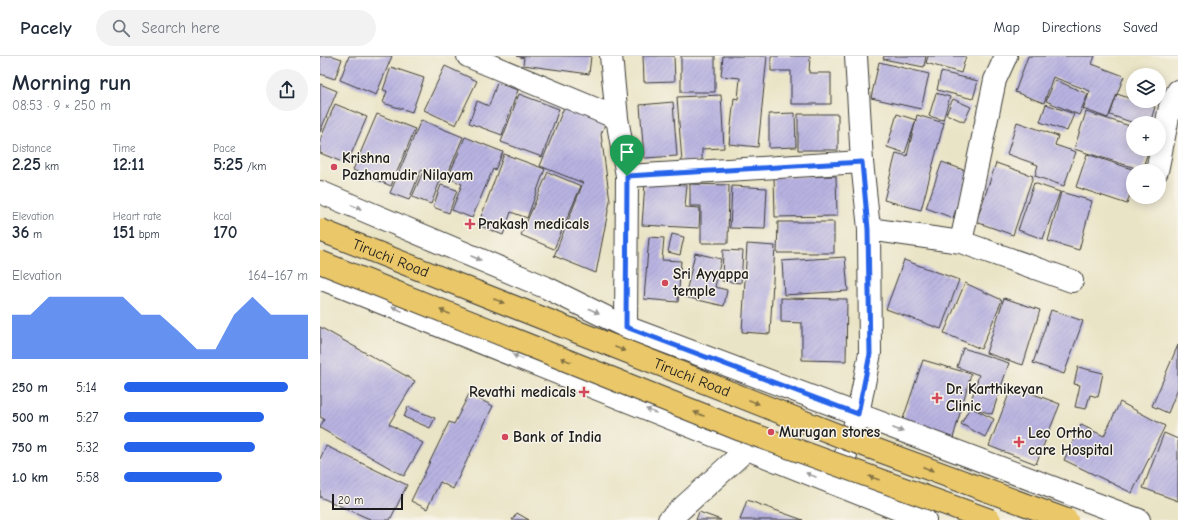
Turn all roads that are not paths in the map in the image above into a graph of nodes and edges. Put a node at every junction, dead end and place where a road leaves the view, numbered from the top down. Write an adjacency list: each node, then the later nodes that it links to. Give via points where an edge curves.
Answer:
1 (468, 56): 6 (street)
2 (611, 56): 6 (street)
3 (856, 56): 7 (street)
4 (1006, 56): 13 (street, via 995,80)
5 (1178, 91): 8 (street, via 1170,107)
6 (617, 118): 9 (street)
7 (862, 162): 9 (street); 11 (street)
8 (1158, 164)
9 (627, 176): 17 (street)
10 (320, 192): 17 (street, one-way to 17, via 545,287)
11 (868, 229): 13 (street); 18 (street, via 870,354)
12 (320, 230): 24 (highway, Tiruchi Road, one-way to 24, bridge, via 857,442)
13 (961, 242): 16 (street)
14 (320, 262): 23 (highway, Tiruchi Road, one-way to 14, bridge, via 741,430)
15 (320, 278): 19 (street, one-way to 15)
16 (1072, 281)
17 (626, 327): 18 (street)
18 (858, 414): 20 (street); 25 (street, one-way to 25)
19 (747, 449): 20 (street, one-way to 19); 21 (street)
20 (837, 485): 22 (street)
21 (670, 520)
22 (925, 520)
23 (990, 520)
24 (1067, 520)
25 (1139, 520)

